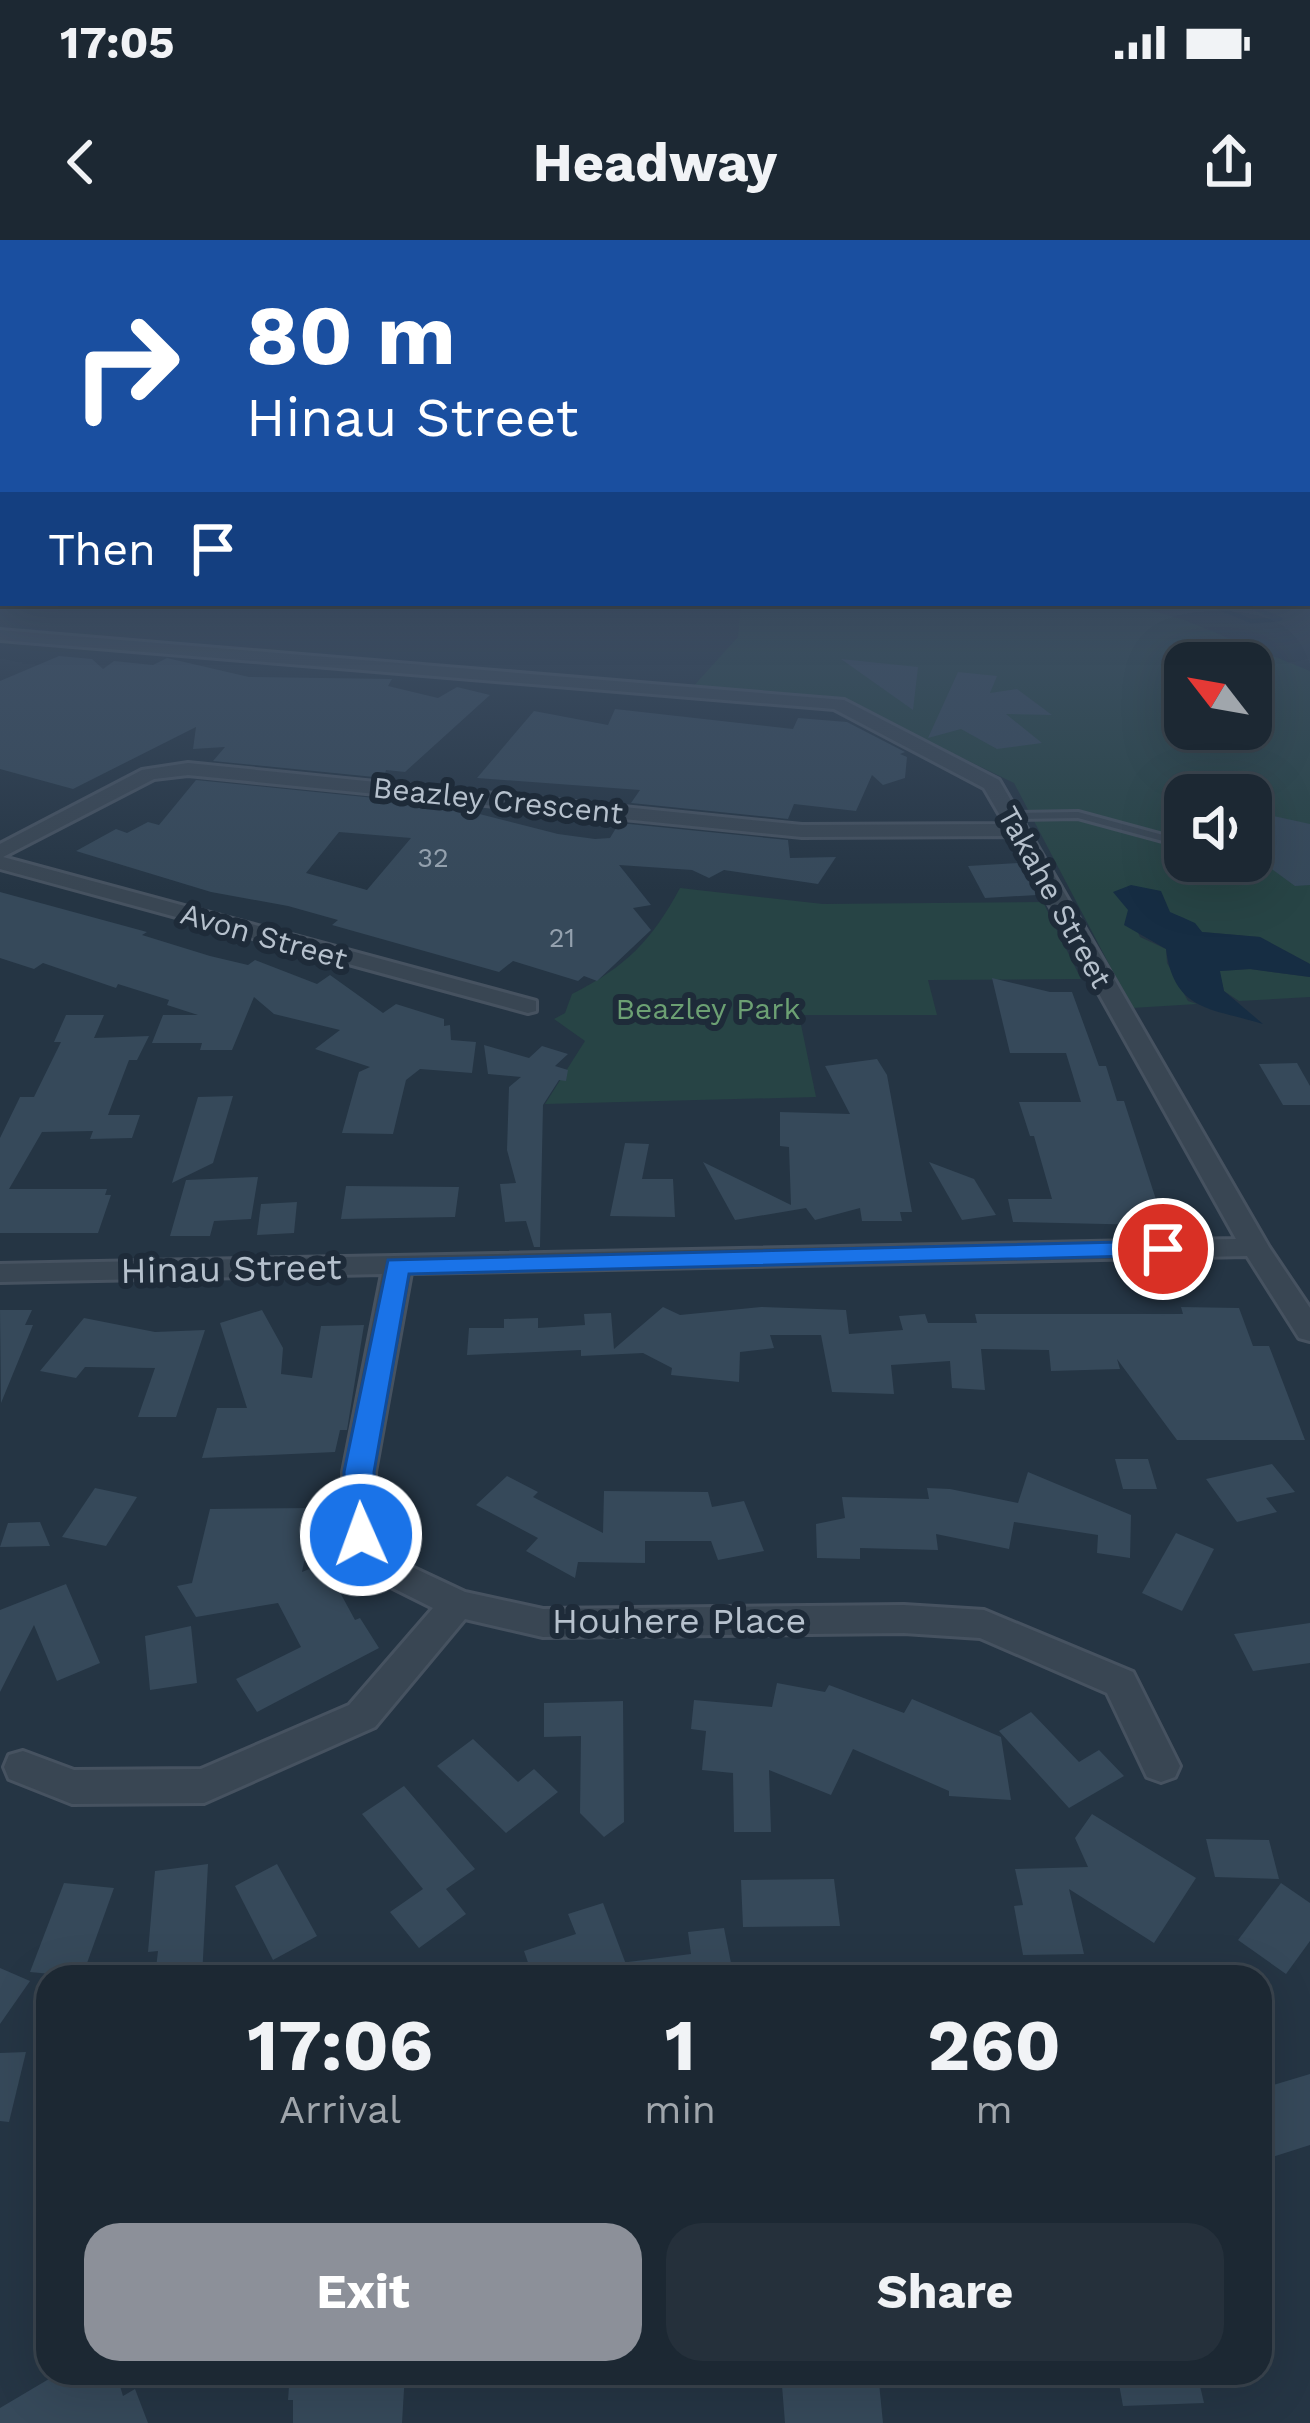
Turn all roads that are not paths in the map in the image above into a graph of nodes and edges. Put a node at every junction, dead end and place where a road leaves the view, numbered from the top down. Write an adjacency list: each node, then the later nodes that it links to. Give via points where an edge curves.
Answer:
1 (628, 687): 2 (street, Takahe Street, via 838,704 992,784)
2 (1012, 823): 3 (lane, via 1078,815); 4 (street, Beazley Crescent, via 802,831 188,769 149,774); 7 (street, Takahe Street)
3 (1164, 838)
4 (0, 851)
5 (0, 863): 6 (street, Avon Street)
6 (528, 1006)
7 (1255, 1247): 8 (street, Hinau Street); 10 (street, Takahe Street)
8 (398, 1266): 9 (street, Hinau Street); 11 (street, Houhere Place, via 359,1472 361,1535 387,1570)
9 (0, 1273)
10 (1310, 1331)
11 (457, 1604): 12 (street, Houhere Place, via 543,1624 984,1624 1120,1683); 13 (street, via 362,1716 204,1786 72,1787)
12 (1161, 1766)
13 (23, 1767)

